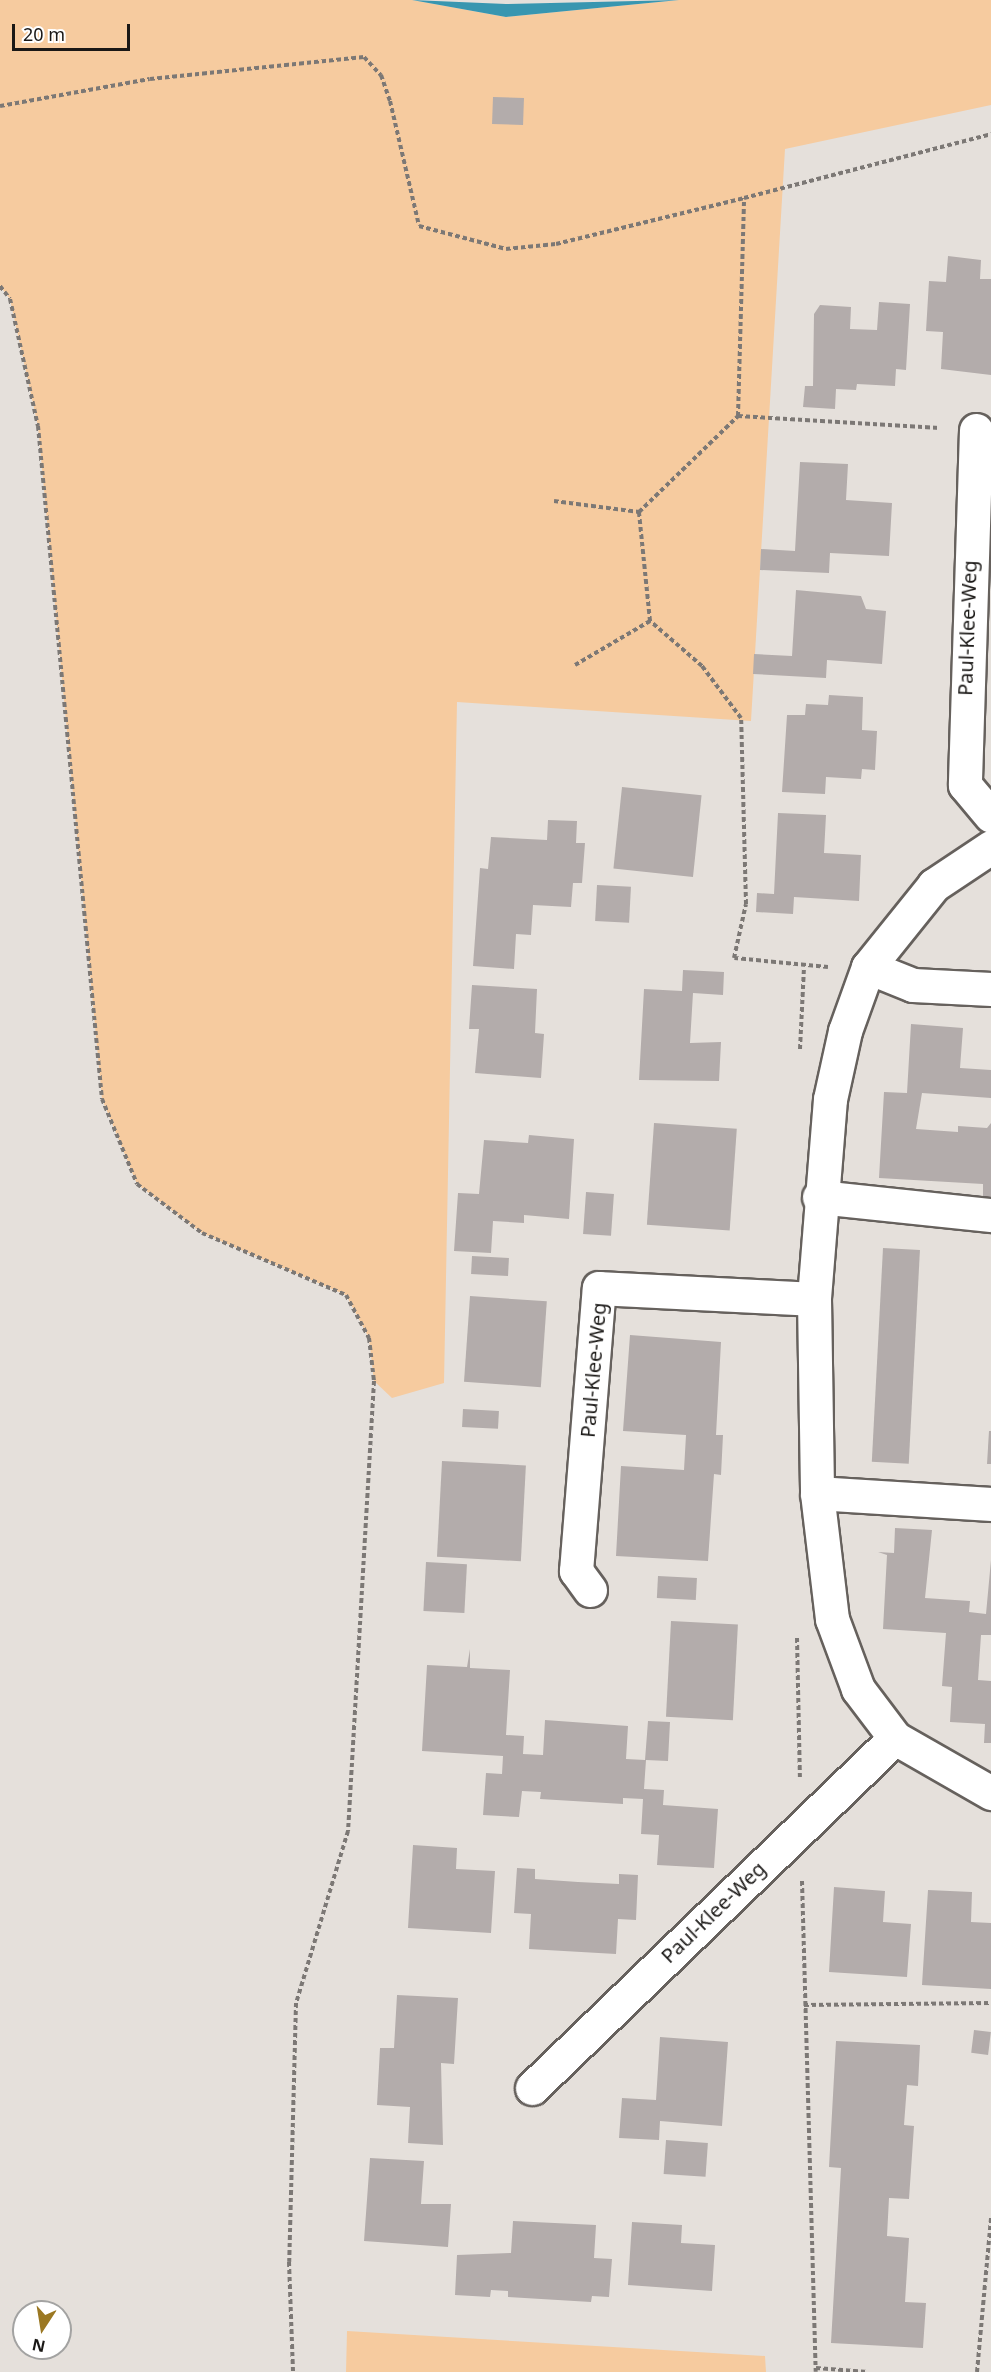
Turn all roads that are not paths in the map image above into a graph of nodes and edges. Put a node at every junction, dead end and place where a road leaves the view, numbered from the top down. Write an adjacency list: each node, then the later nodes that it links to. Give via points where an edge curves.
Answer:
1 (976, 430): 2 (street, Paul-Klee-Weg, via 965,785)
2 (991, 816)
3 (991, 847): 4 (street, via 934,885)
4 (868, 967): 5 (street, via 913,985); 6 (street, via 845,1031)
5 (991, 989)
6 (819, 1197): 7 (street); 8 (street)
7 (991, 1215)
8 (814, 1299): 9 (street); 11 (street, Paul-Klee-Weg, via 600,1288 576,1571)
9 (817, 1493): 10 (street); 12 (street, via 832,1619 858,1689)
10 (991, 1504)
11 (590, 1590)
12 (895, 1738): 13 (street); 14 (street, Paul-Klee-Weg)
13 (991, 1793)
14 (532, 2088)

